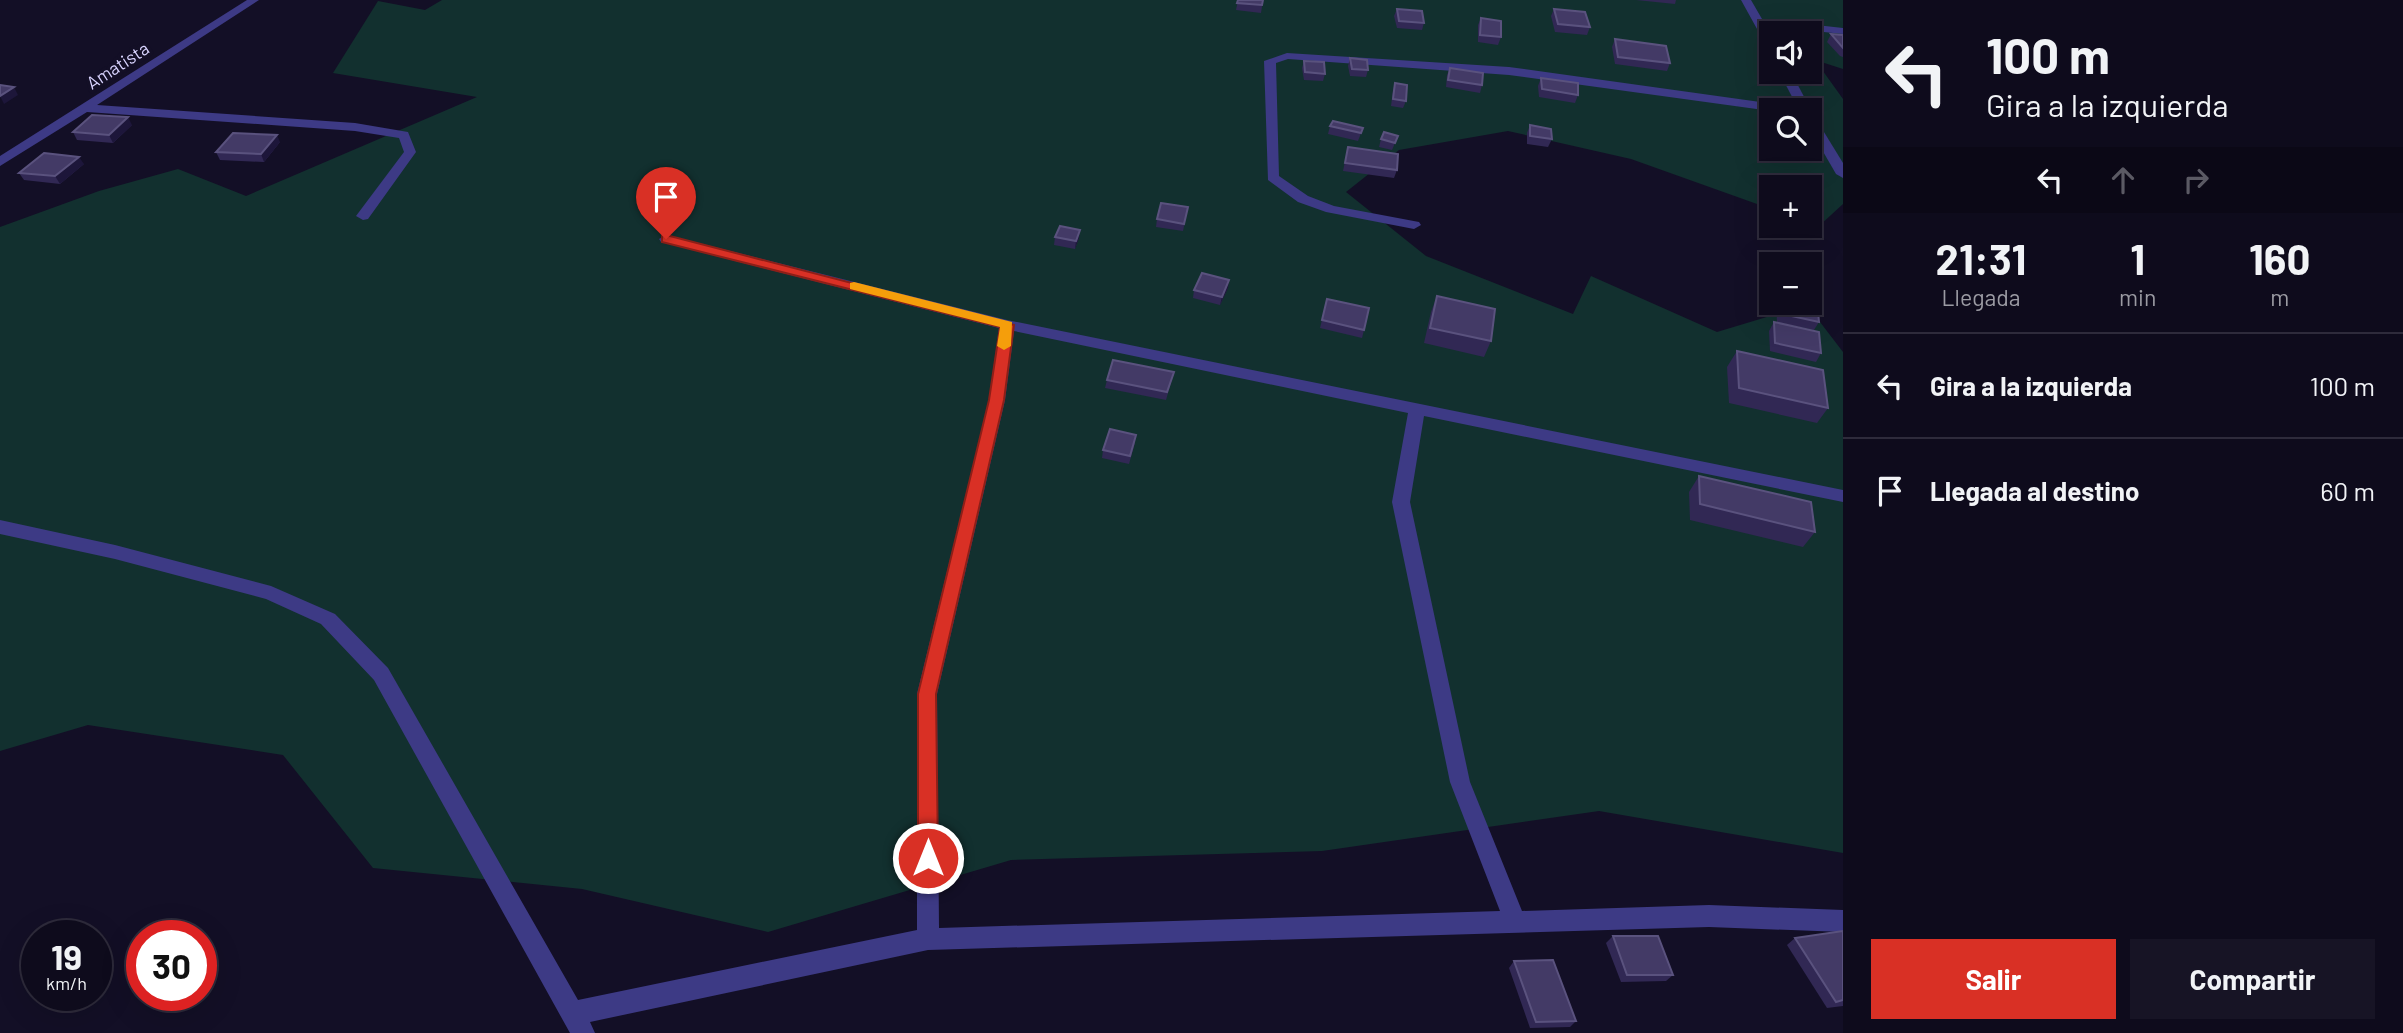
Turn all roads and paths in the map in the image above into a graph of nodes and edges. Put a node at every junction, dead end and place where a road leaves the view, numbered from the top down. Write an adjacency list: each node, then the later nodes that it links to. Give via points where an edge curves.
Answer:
1 (254, 0): 7 (street, Amatista)
2 (1746, 0): 3 (street)
3 (1759, 22)
4 (1822, 29): 5 (street)
5 (1843, 31)
6 (1759, 106): 12 (street, via 1509,71 1287,55 1270,61 1273,177 1303,199 1331,209)
7 (86, 108): 9 (street, Amatista); 11 (street, via 355,127 404,135 410,152)
8 (1822, 139): 10 (street)
9 (0, 162)
10 (1843, 174)
11 (363, 216)
12 (1414, 225)
13 (666, 239): 14 (street)
14 (1007, 325): 15 (street); 20 (street, via 997,400 927,694)
15 (1417, 409): 16 (street); 19 (street, via 1402,502 1460,782)
16 (1843, 496)
17 (0, 527): 21 (street, via 271,593 328,619 381,674)
18 (1843, 920): 19 (street, via 1709,916)
19 (1515, 921): 20 (street)
20 (928, 939): 21 (street)
21 (579, 1023)

